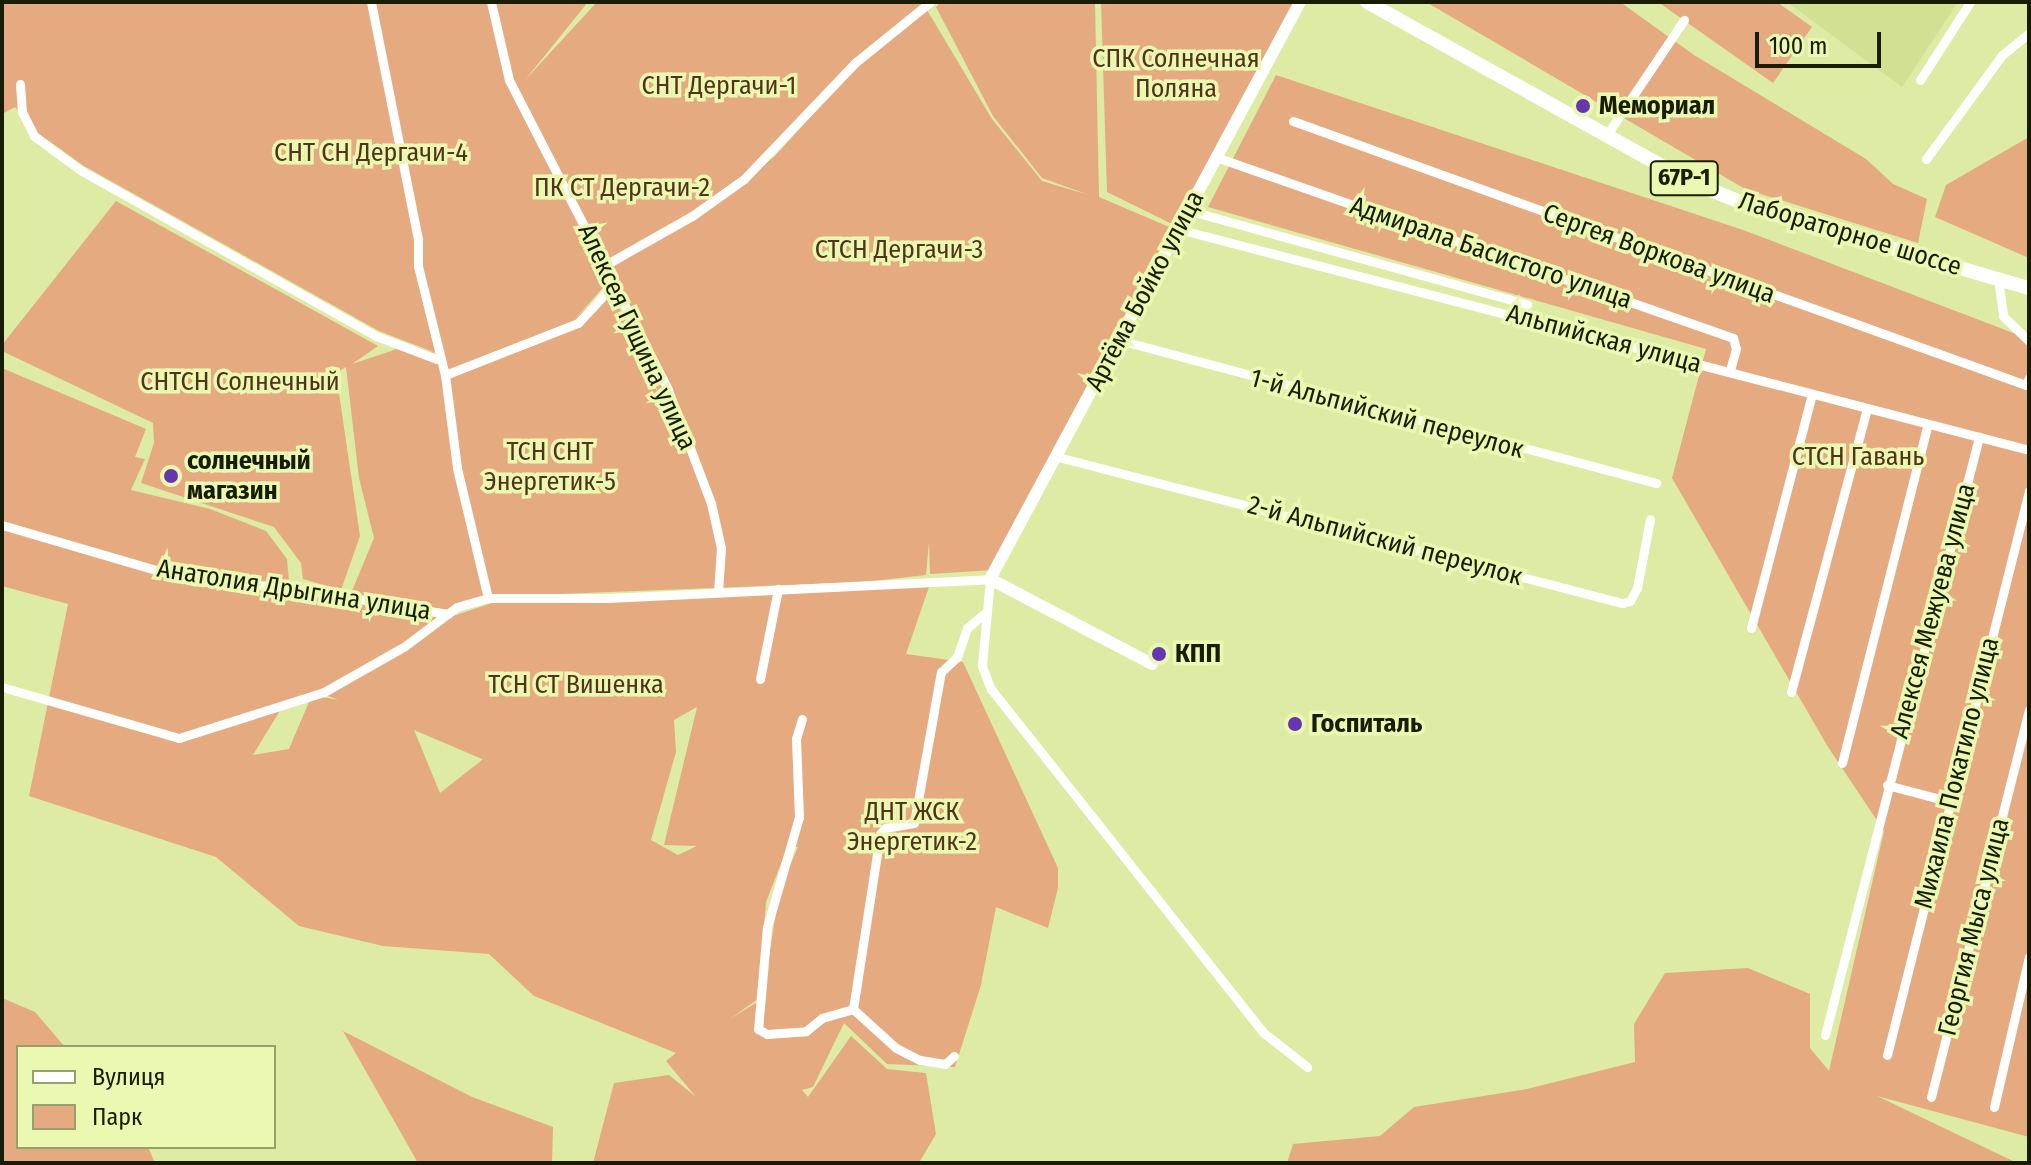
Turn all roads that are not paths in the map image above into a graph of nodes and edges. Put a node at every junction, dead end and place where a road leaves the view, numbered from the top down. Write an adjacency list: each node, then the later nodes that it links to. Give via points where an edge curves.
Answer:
1 (371, 2): 24 (street)
2 (491, 2): 17 (street, Алексея Гущина улица, via 509,80)
3 (930, 2): 17 (street, via 856,62 744,179 692,216)
4 (1300, 2): 13 (main road, Артёма Бойко улица)
5 (1367, 2): 12 (main road, Лабораторное шоссе / 67Р-1)
6 (1970, 2): 9 (street)
7 (1684, 20): 12 (street)
8 (2029, 33): 14 (street, via 2002,55)
9 (1920, 80)
10 (20, 84): 24 (street, via 22,112 34,136 82,171 376,336)
11 (1293, 121): 27 (street, Сергея Воркова улица)
12 (1606, 136): 18 (main road, Лабораторное шоссе / 67Р-1, via 1691,182 1760,210)
13 (1216, 157): 15 (main road, Артёма Бойко улица); 25 (street, Адмирала Басистого улица, via 1733,338 1736,349)
14 (1926, 159)
15 (1187, 210): 16 (main road, Артёма Бойко улица); 21 (street)
16 (1178, 229): 22 (main road, Артёма Бойко улица); 25 (street, Альпийская улица)
17 (607, 264): 19 (street, Алексея Гущина улица)
18 (1998, 279): 20 (main road, Лабораторное шоссе / 67Р-1); 23 (street, Лабораторное шоссе, via 2003,316)
19 (615, 283): 26 (street, via 578,323); 40 (street, Алексея Гущина улица, via 668,390 711,503 721,548)
20 (2029, 288)
21 (1527, 304)
22 (1119, 340): 33 (main road, Артёма Бойко улица); 34 (street, 1-й Альпийский переулок)
23 (2029, 341)
24 (437, 359): 26 (street)
25 (1730, 370): 28 (street, Альпийская улица)
26 (445, 375): 41 (street, via 457,468)
27 (2028, 381)
28 (1812, 394): 29 (street, Альпийская улица); 44 (street)
29 (1867, 408): 30 (street, Альпийская улица); 48 (street)
30 (1927, 426): 31 (street, Альпийская улица); 51 (street)
31 (1979, 437): 32 (street, Альпийская улица); 52 (street, Алексея Межуева улица)
32 (2029, 450)
33 (1058, 457): 36 (street, 2-й Альпийский переулок, via 1622,603 1630,601 1637,588); 38 (main road, Артёма Бойко улица)
34 (1656, 483)
35 (2029, 491): 53 (street, Михаила Покатило улица)
36 (1650, 519)
37 (2, 525): 43 (street, Анатолия Дрыгина улица, via 194,581 288,587)
38 (990, 579): 39 (street); 42 (street); 45 (main road)
39 (778, 589): 40 (street); 46 (street)
40 (718, 592): 41 (street)
41 (488, 598): 43 (street)
42 (985, 613): 55 (street, via 967,628 957,657 941,672 914,823 885,828 880,834); 59 (street, via 982,666 991,689 1264,1033)
43 (448, 614): 47 (street, via 405,646 324,692 179,738)
44 (1751, 628)
45 (1152, 664)
46 (760, 679)
47 (2, 687)
48 (1791, 692)
49 (2029, 710): 60 (street, Георгия Мыса улица)
50 (802, 719): 55 (street, via 796,739 799,817 767,927 758,1029 767,1034 806,1031 822,1018)
51 (1842, 763)
52 (1887, 785): 53 (street); 56 (street, Алексея Межуева улица)
53 (1951, 802): 57 (street, Михаила Покатило улица)
54 (2029, 957): 61 (street)
55 (853, 1009): 58 (street, via 896,1048 920,1060 945,1064)
56 (1825, 1035)
57 (1887, 1055)
58 (954, 1056)
59 (1307, 1067)
60 (1931, 1097)
61 (1994, 1107)

